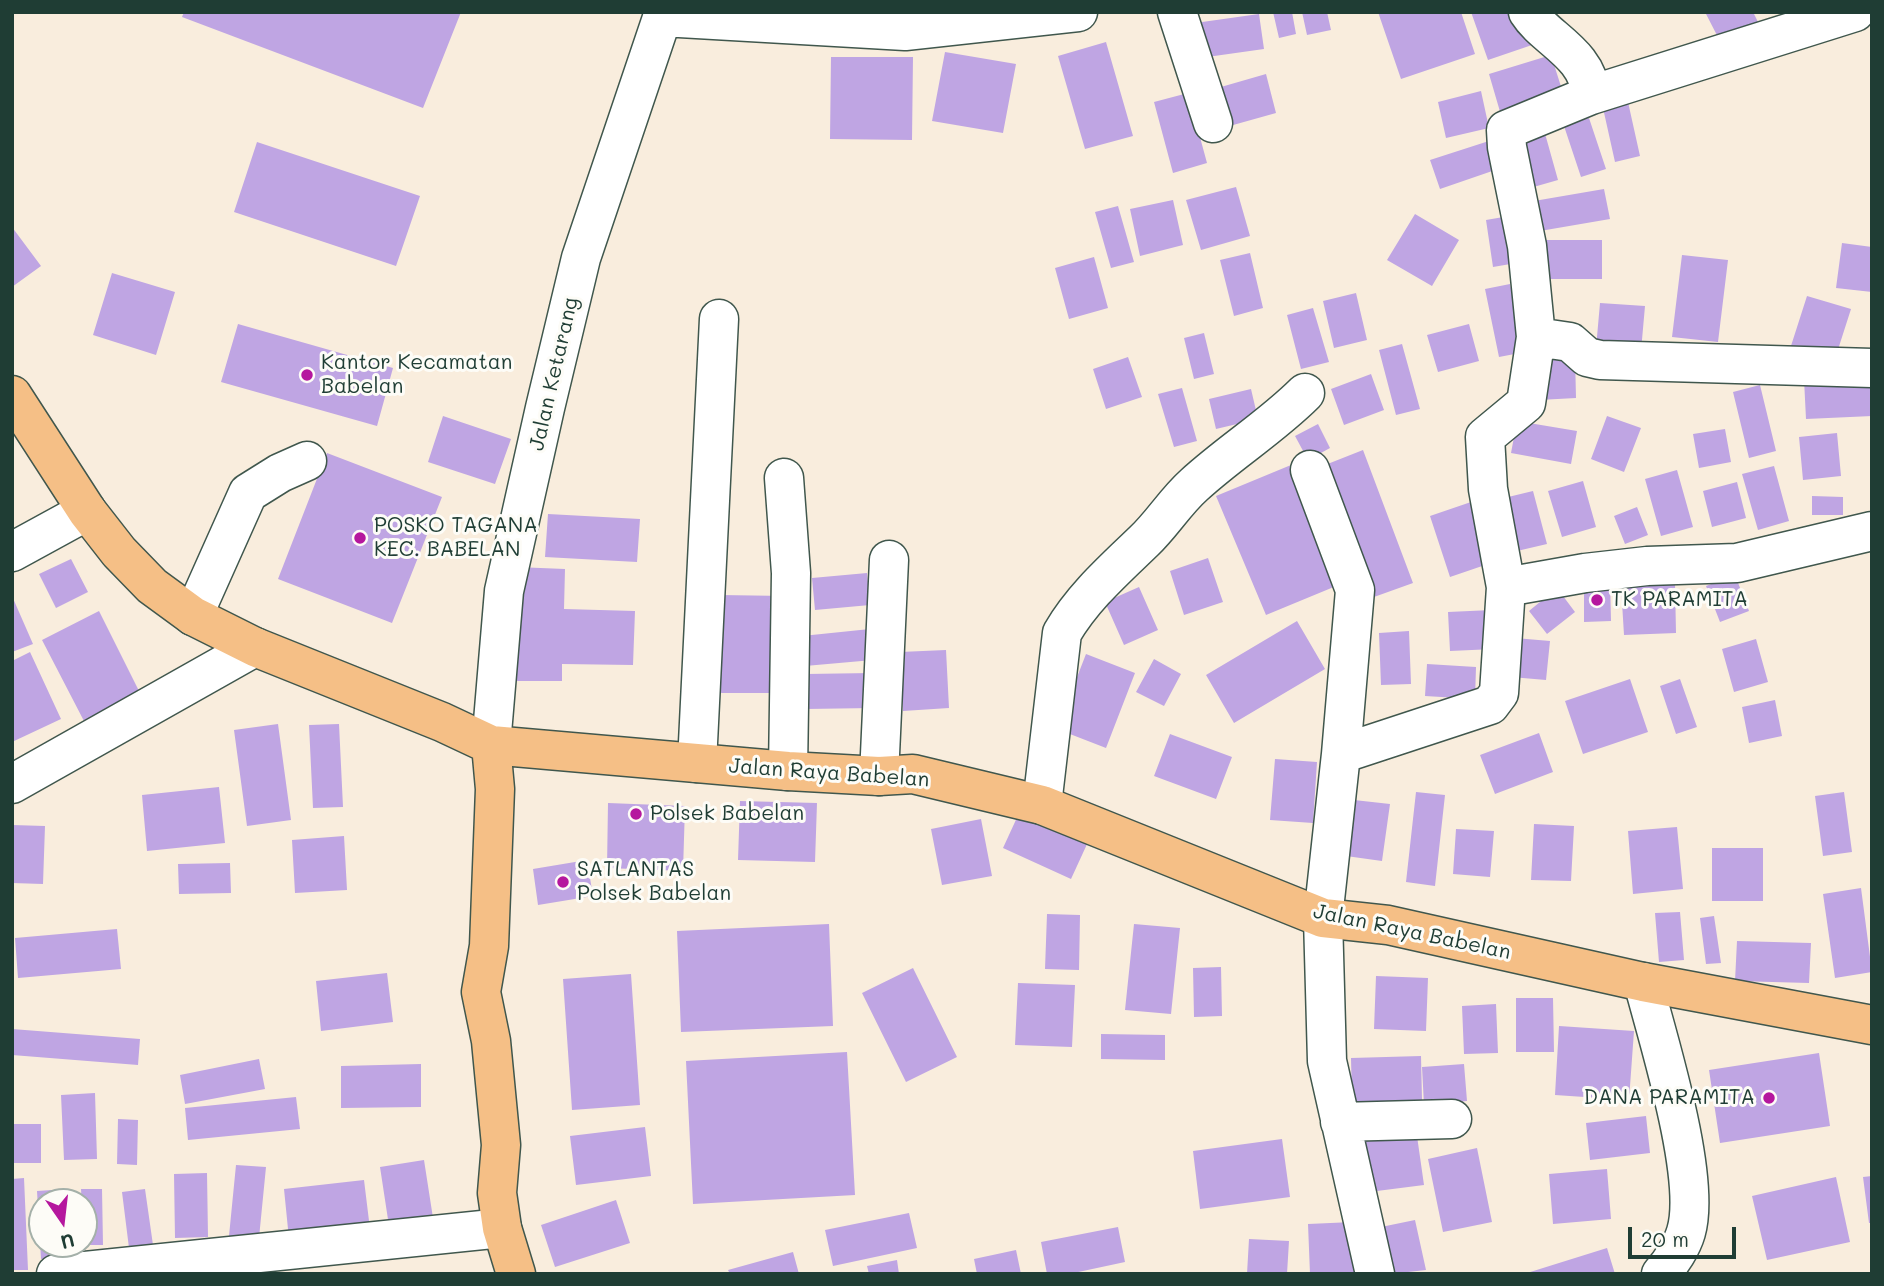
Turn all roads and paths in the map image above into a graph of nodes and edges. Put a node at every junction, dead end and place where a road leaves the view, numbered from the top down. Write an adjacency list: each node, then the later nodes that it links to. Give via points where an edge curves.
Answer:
1 (1078, 12): 5 (street, via 905,31)
2 (1177, 12): 7 (street)
3 (1528, 12): 6 (street, via 1565,45)
4 (1855, 12): 6 (street)
5 (663, 14): 23 (street, Jalan Ketarang, via 581,258 545,408 504,592)
6 (1591, 95): 9 (street, via 1506,130 1527,246)
7 (1213, 123)
8 (719, 318): 25 (street)
9 (1536, 337): 10 (street, via 1570,342 1587,357 1600,360); 20 (street, via 1526,403 1485,437 1488,489)
10 (1872, 368)
11 (1306, 393): 29 (street, via 1276,423 1194,484 1073,614 1062,633)
12 (12, 395): 16 (main road, Jalan Raya Babelan)
13 (307, 461): 21 (street, via 280,472 248,494)
14 (1310, 470): 24 (street, via 1355,590)
15 (784, 478): 26 (street, via 792,573)
16 (87, 511): 18 (street); 21 (main road, Jalan Raya Babelan, via 152,586)
17 (1872, 531): 20 (street, via 1737,563 1634,567)
18 (12, 552)
19 (888, 561): 27 (street)
20 (1506, 587): 24 (street, via 1499,693 1490,705)
21 (193, 616): 22 (main road, Jalan Raya Babelan)
22 (255, 648): 23 (main road, Jalan Raya Babelan); 28 (street)
23 (491, 745): 25 (main road, Jalan Raya Babelan); 35 (main road, via 495,789 489,933 481,992 501,1144 497,1193)
24 (1341, 754): 30 (street)
25 (697, 763): 26 (main road, Jalan Raya Babelan)
26 (788, 771): 27 (main road, Jalan Raya Babelan)
27 (879, 776): 29 (main road, Jalan Raya Babelan, via 913,774)
28 (12, 784)
29 (1042, 805): 30 (main road, Jalan Raya Babelan)
30 (1323, 918): 31 (main road, Jalan Raya Babelan, via 1388,925); 34 (street, via 1327,1061)
31 (1643, 982): 32 (main road, Jalan Raya Babelan); 39 (street, via 1680,1127 1688,1191 1686,1231)
32 (1872, 1025)
33 (1452, 1119): 34 (street)
34 (1340, 1122): 38 (street)
35 (502, 1228): 36 (street); 37 (main road)
36 (57, 1274)
37 (516, 1274)
38 (1375, 1274)
39 (1661, 1274)

